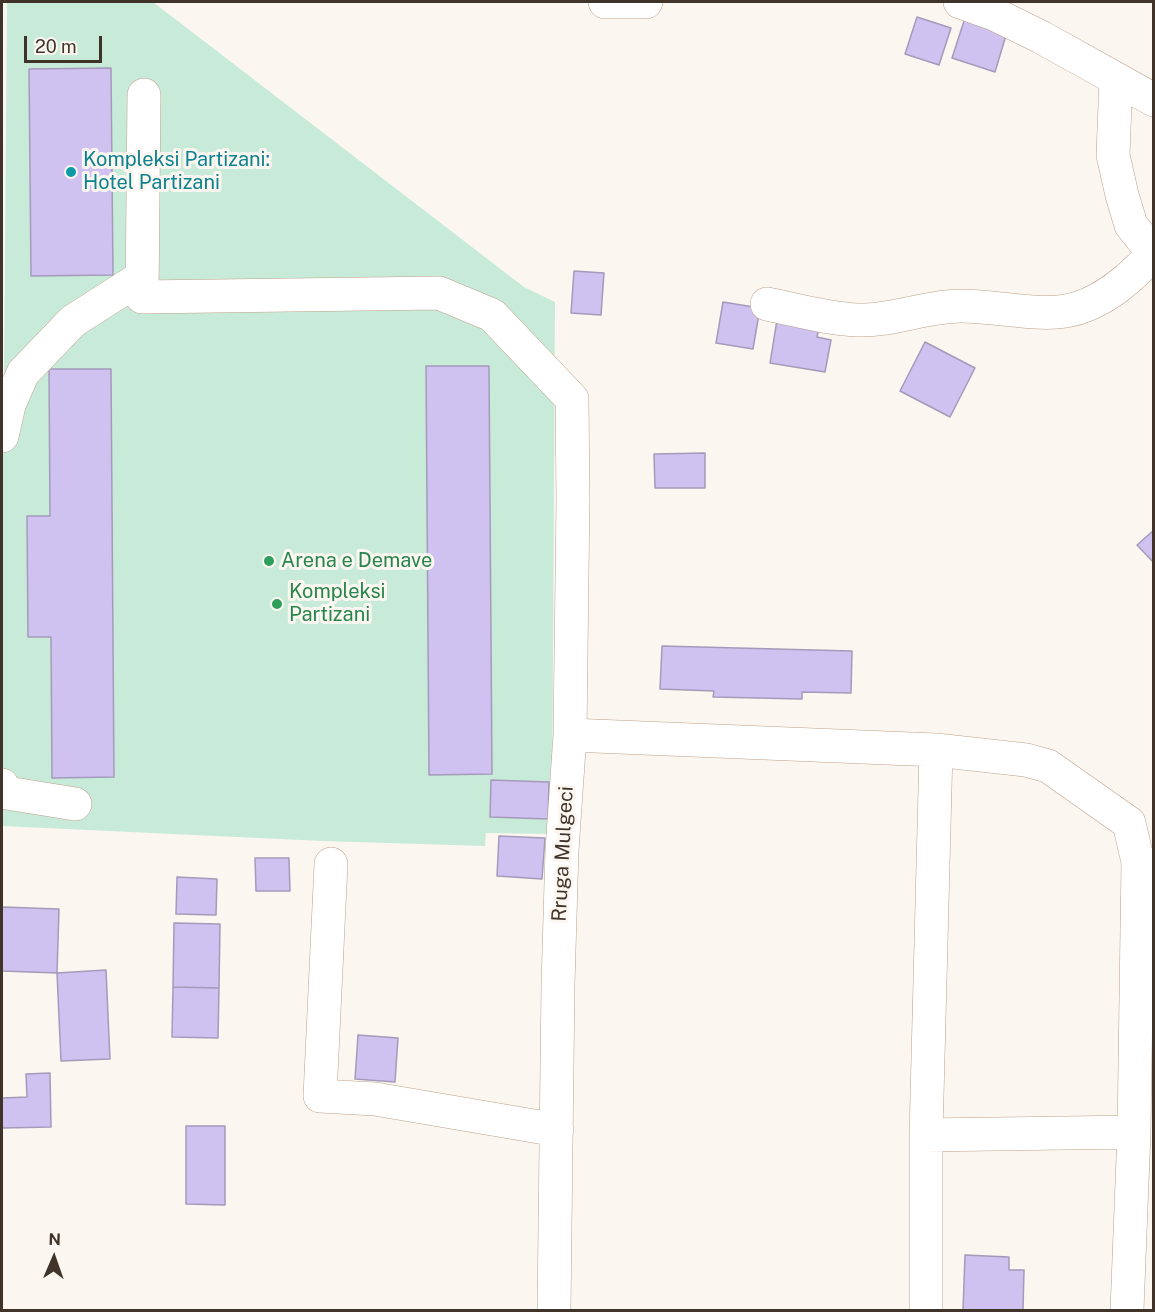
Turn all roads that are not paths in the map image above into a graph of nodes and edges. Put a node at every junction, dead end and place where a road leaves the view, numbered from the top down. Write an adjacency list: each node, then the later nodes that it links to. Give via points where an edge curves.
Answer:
1 (605, 2): 2 (street)
2 (646, 2)
3 (960, 2): 4 (street, via 1041,37)
4 (1116, 79): 6 (street); 7 (street, via 1113,154 1131,225)
5 (144, 95): 8 (street)
6 (1154, 100)
7 (1153, 254): 9 (street, via 1116,288 1093,302 1066,311 938,307 858,320)
8 (142, 277): 10 (street, via 73,321 23,373); 11 (street, Rruga Mulgeci, via 142,297 439,293 492,315 572,399)
9 (768, 304)
10 (4, 416)
11 (570, 735): 12 (street); 17 (street, Rruga Mulgeci, via 562,850)
12 (936, 750): 16 (street, via 1048,766 1129,823); 19 (street)
13 (2, 785): 14 (street, via 7,793)
14 (75, 804)
15 (331, 864): 17 (street, via 320,1096 375,1099)
16 (1146, 864): 18 (street)
17 (557, 1130): 20 (street, Rruga Mulgeci)
18 (1134, 1132): 19 (street); 22 (street)
19 (926, 1135): 21 (street)
20 (554, 1311)
21 (926, 1311)
22 (1127, 1311)

